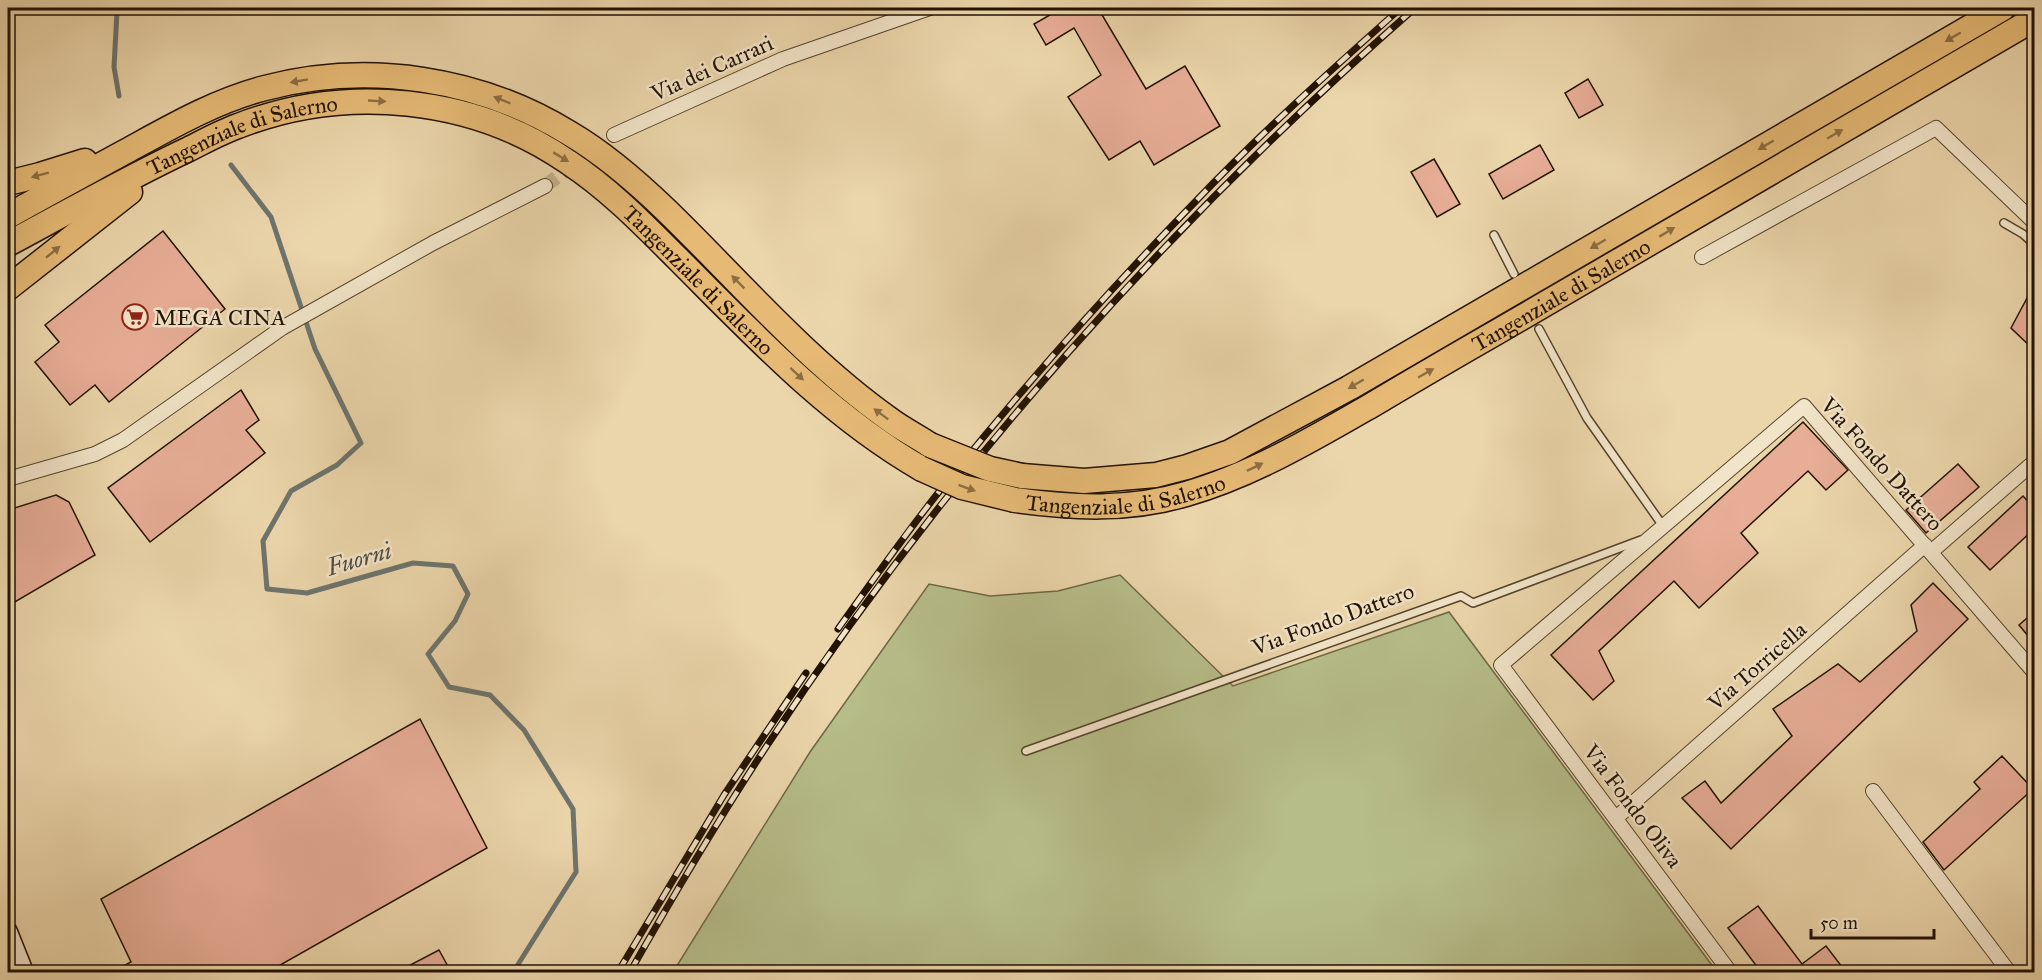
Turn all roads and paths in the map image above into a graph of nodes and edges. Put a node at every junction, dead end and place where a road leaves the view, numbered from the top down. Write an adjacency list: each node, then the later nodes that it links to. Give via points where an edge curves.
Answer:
1 (930, 8): 5 (street, Via dei Carrari, via 783,59)
2 (2003, 8): 4 (highway, Tangenziale di Salerno, one-way to 4, bridge, via 1329,400 1230,452 1156,475 1084,481 1050,480 990,469 930,445 891,421 830,371 614,164 568,132 489,94 434,80 368,75 316,79 275,86 222,103)
3 (2034, 19): 6 (highway, Tangenziale di Salerno, one-way to 3, bridge, via 237,126 285,111 364,100 439,108 523,135 599,184 832,408 890,450 962,487 1054,506 1116,507 1185,495 1243,473 1331,429)
4 (173, 126): 7 (highway, one-way to 7, via 70,166); 9 (highway, Tangenziale di Salerno)
5 (614, 135)
6 (179, 153): 13 (highway, Tangenziale di Salerno); 17 (highway, one-way to 6)
7 (8, 183)
8 (545, 186): 20 (street, via 433,243 282,328 123,440 95,454)
9 (8, 216)
10 (2034, 222): 15 (street, via 1936,128)
11 (2004, 223): 14 (lane)
12 (1494, 235): 16 (lane)
13 (8, 244)
14 (2034, 244)
15 (1702, 257)
16 (1514, 274)
17 (8, 288)
18 (1539, 328): 21 (lane, via 1587,418)
19 (2034, 462): 23 (street, Via Fondo Dattero)
20 (8, 479)
21 (1663, 526): 22 (street, Via Fondo Dattero); 23 (street, Via Fondo Dattero, via 1804,406)
22 (1652, 536): 24 (street, Via Fondo Dattero); 26 (lane, Via Fondo Dattero, via 1473,603 1461,596)
23 (1928, 549): 25 (street, Via Fondo Dattero); 28 (street, Via Torricella)
24 (1501, 665): 28 (street, Via Fondo Oliva)
25 (2034, 672)
26 (1026, 751)
27 (1873, 791): 33 (street)
28 (1616, 818): 32 (street, Via Fondo Oliva)
29 (8, 932): 31 (main road)
30 (8, 952): 31 (main road)
31 (23, 970)
32 (1730, 972)
33 (2009, 972)

